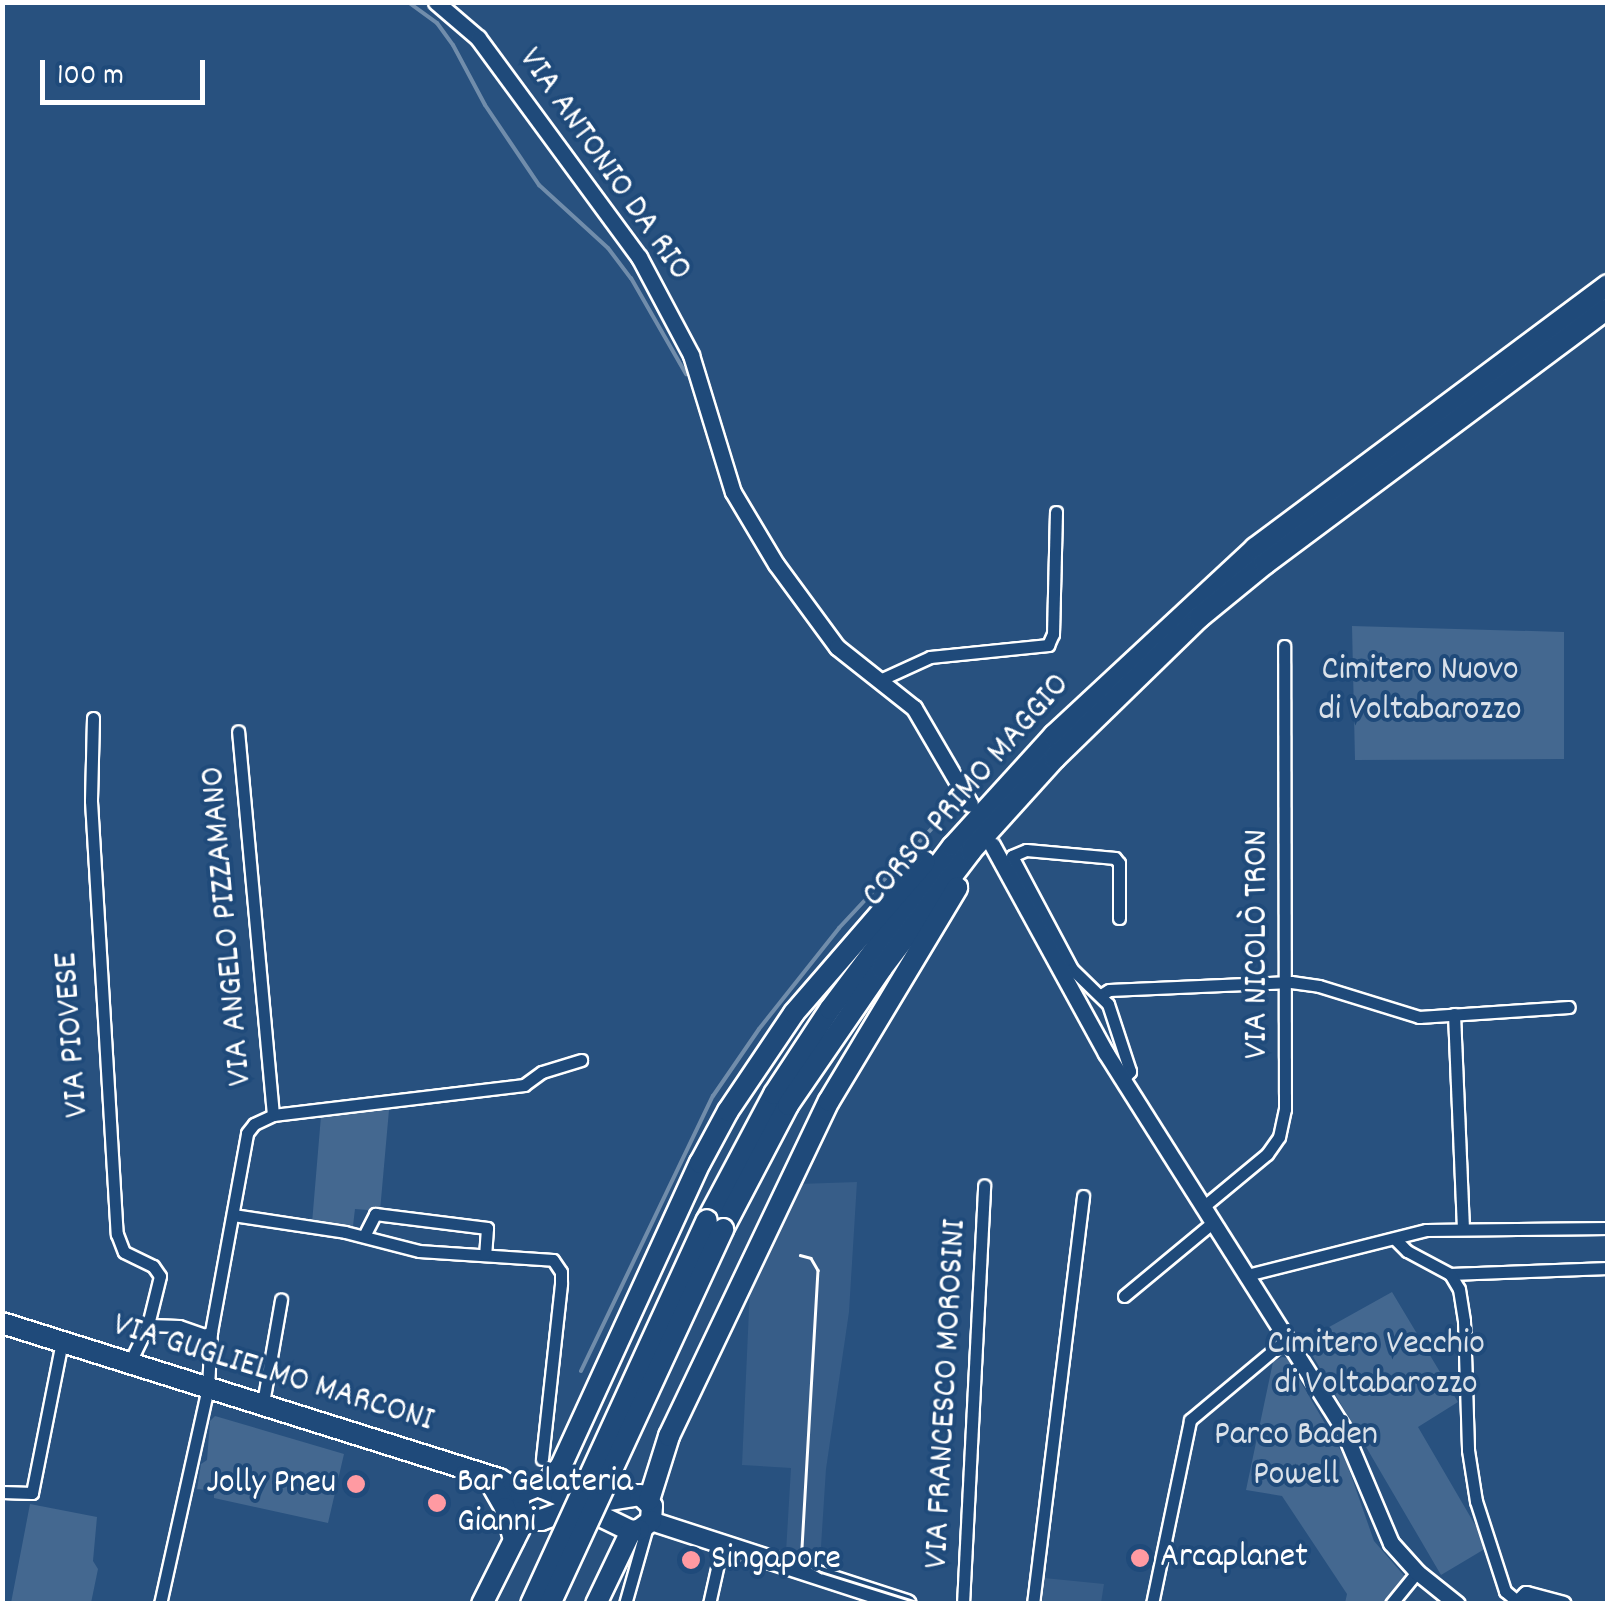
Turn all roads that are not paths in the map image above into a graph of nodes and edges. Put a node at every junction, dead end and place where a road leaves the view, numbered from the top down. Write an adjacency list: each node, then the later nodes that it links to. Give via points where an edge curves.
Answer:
1 (436, 2): 6 (street, VIA ANTONIO DA RIO, via 478,38 639,257 691,356 729,483 747,518 837,647)
2 (1608, 285): 9 (main road, CORSO PRIMO MAGGIO, via 1255,548 1118,670)
3 (1608, 308): 9 (main road, CORSO PRIMO MAGGIO, via 1264,564)
4 (1056, 512): 6 (street, via 1048,644 930,657)
5 (1284, 646): 13 (street, VIA NICOLÒ TRON)
6 (882, 679): 10 (street, VIA ANTONIO DA RIO, via 928,728)
7 (93, 718): 36 (street, VIA PIOVESE, via 90,801 118,1234 129,1257 158,1269)
8 (238, 732): 19 (street, VIA ANGELO PIZZAMANO)
9 (1048, 753): 45 (main road, via 979,804 875,916 760,1060 700,1163 561,1466); 47 (main road, CORSO PRIMO MAGGIO, bridge, via 781,1100); 49 (main road, via 828,1101 669,1436)
10 (970, 804)
11 (992, 845): 18 (street)
12 (1119, 918): 14 (street, via 1115,858 1026,850 1012,856 1072,968)
13 (1285, 983): 14 (street); 16 (street, via 1320,986 1413,1016); 22 (street, VIA NICOLÒ TRON, via 1279,1136)
14 (1101, 995): 18 (street, via 1130,1071)
15 (1570, 1006): 16 (street)
16 (1454, 1014): 26 (street)
17 (582, 1060): 19 (street, VIA ANGELO PIZZAMANO, via 524,1085)
18 (1122, 1080): 22 (street)
19 (272, 1115): 23 (street, VIA ANGELO PIZZAMANO, via 248,1133)
20 (984, 1186): 63 (street, VIA FRANCESCO MOROSINI)
21 (1083, 1196): 64 (street)
22 (1204, 1207): 24 (street)
23 (233, 1215): 27 (street); 37 (street, VIA ANGELO PIZZAMANO)
24 (1213, 1222): 32 (street); 33 (street)
25 (1608, 1228): 26 (street)
26 (1463, 1230): 28 (street)
27 (364, 1236): 29 (street, via 419,1251); 29 (street, via 375,1214 488,1228)
28 (1395, 1239): 31 (street); 32 (street)
29 (485, 1254): 43 (street, via 552,1260 561,1272)
30 (1608, 1268): 31 (street)
31 (1450, 1274): 54 (street, via 1464,1321 1476,1501 1507,1594)
32 (1247, 1275): 38 (street)
33 (1124, 1296)
34 (281, 1300): 42 (street)
35 (2, 1323): 39 (main road, VIA GUGLIELMO MARCONI)
36 (148, 1324): 37 (street); 40 (street, VIA PIOVESE)
37 (211, 1332): 41 (street)
38 (1288, 1338): 52 (street, via 1350,1442 1391,1542); 65 (street, via 1190,1420)
39 (62, 1342): 40 (main road, VIA GUGLIELMO MARCONI); 46 (street, via 32,1493)
40 (130, 1362): 41 (main road, VIA GUGLIELMO MARCONI)
41 (208, 1387): 42 (main road, VIA GUGLIELMO MARCONI); 55 (street)
42 (263, 1403): 44 (main road, VIA GUGLIELMO MARCONI)
43 (542, 1459)
44 (488, 1478): 45 (main road, VIA GUGLIELMO MARCONI); 50 (main road)
45 (532, 1490): 48 (main road, via 518,1502); 49 (main road, via 602,1501 640,1495)
46 (2, 1492)
47 (584, 1508): 57 (main road, bridge); 58 (main road, bridge)
48 (525, 1518): 49 (main road, via 560,1513); 50 (main road)
49 (645, 1520): 51 (main road); 59 (main road); 60 (street)
50 (514, 1540): 56 (main road)
51 (722, 1546): 53 (main road); 61 (street)
52 (1417, 1572): 66 (street); 67 (street)
53 (861, 1597): 62 (main road)
54 (1517, 1602): 68 (street, via 1535,1594)
55 (160, 1604)
56 (482, 1604)
57 (531, 1604)
58 (550, 1604)
59 (596, 1604)
60 (626, 1604)
61 (709, 1604)
62 (908, 1604)
63 (963, 1604)
64 (1033, 1604)
65 (1152, 1604)
66 (1391, 1604)
67 (1456, 1604)
68 (1563, 1604)

